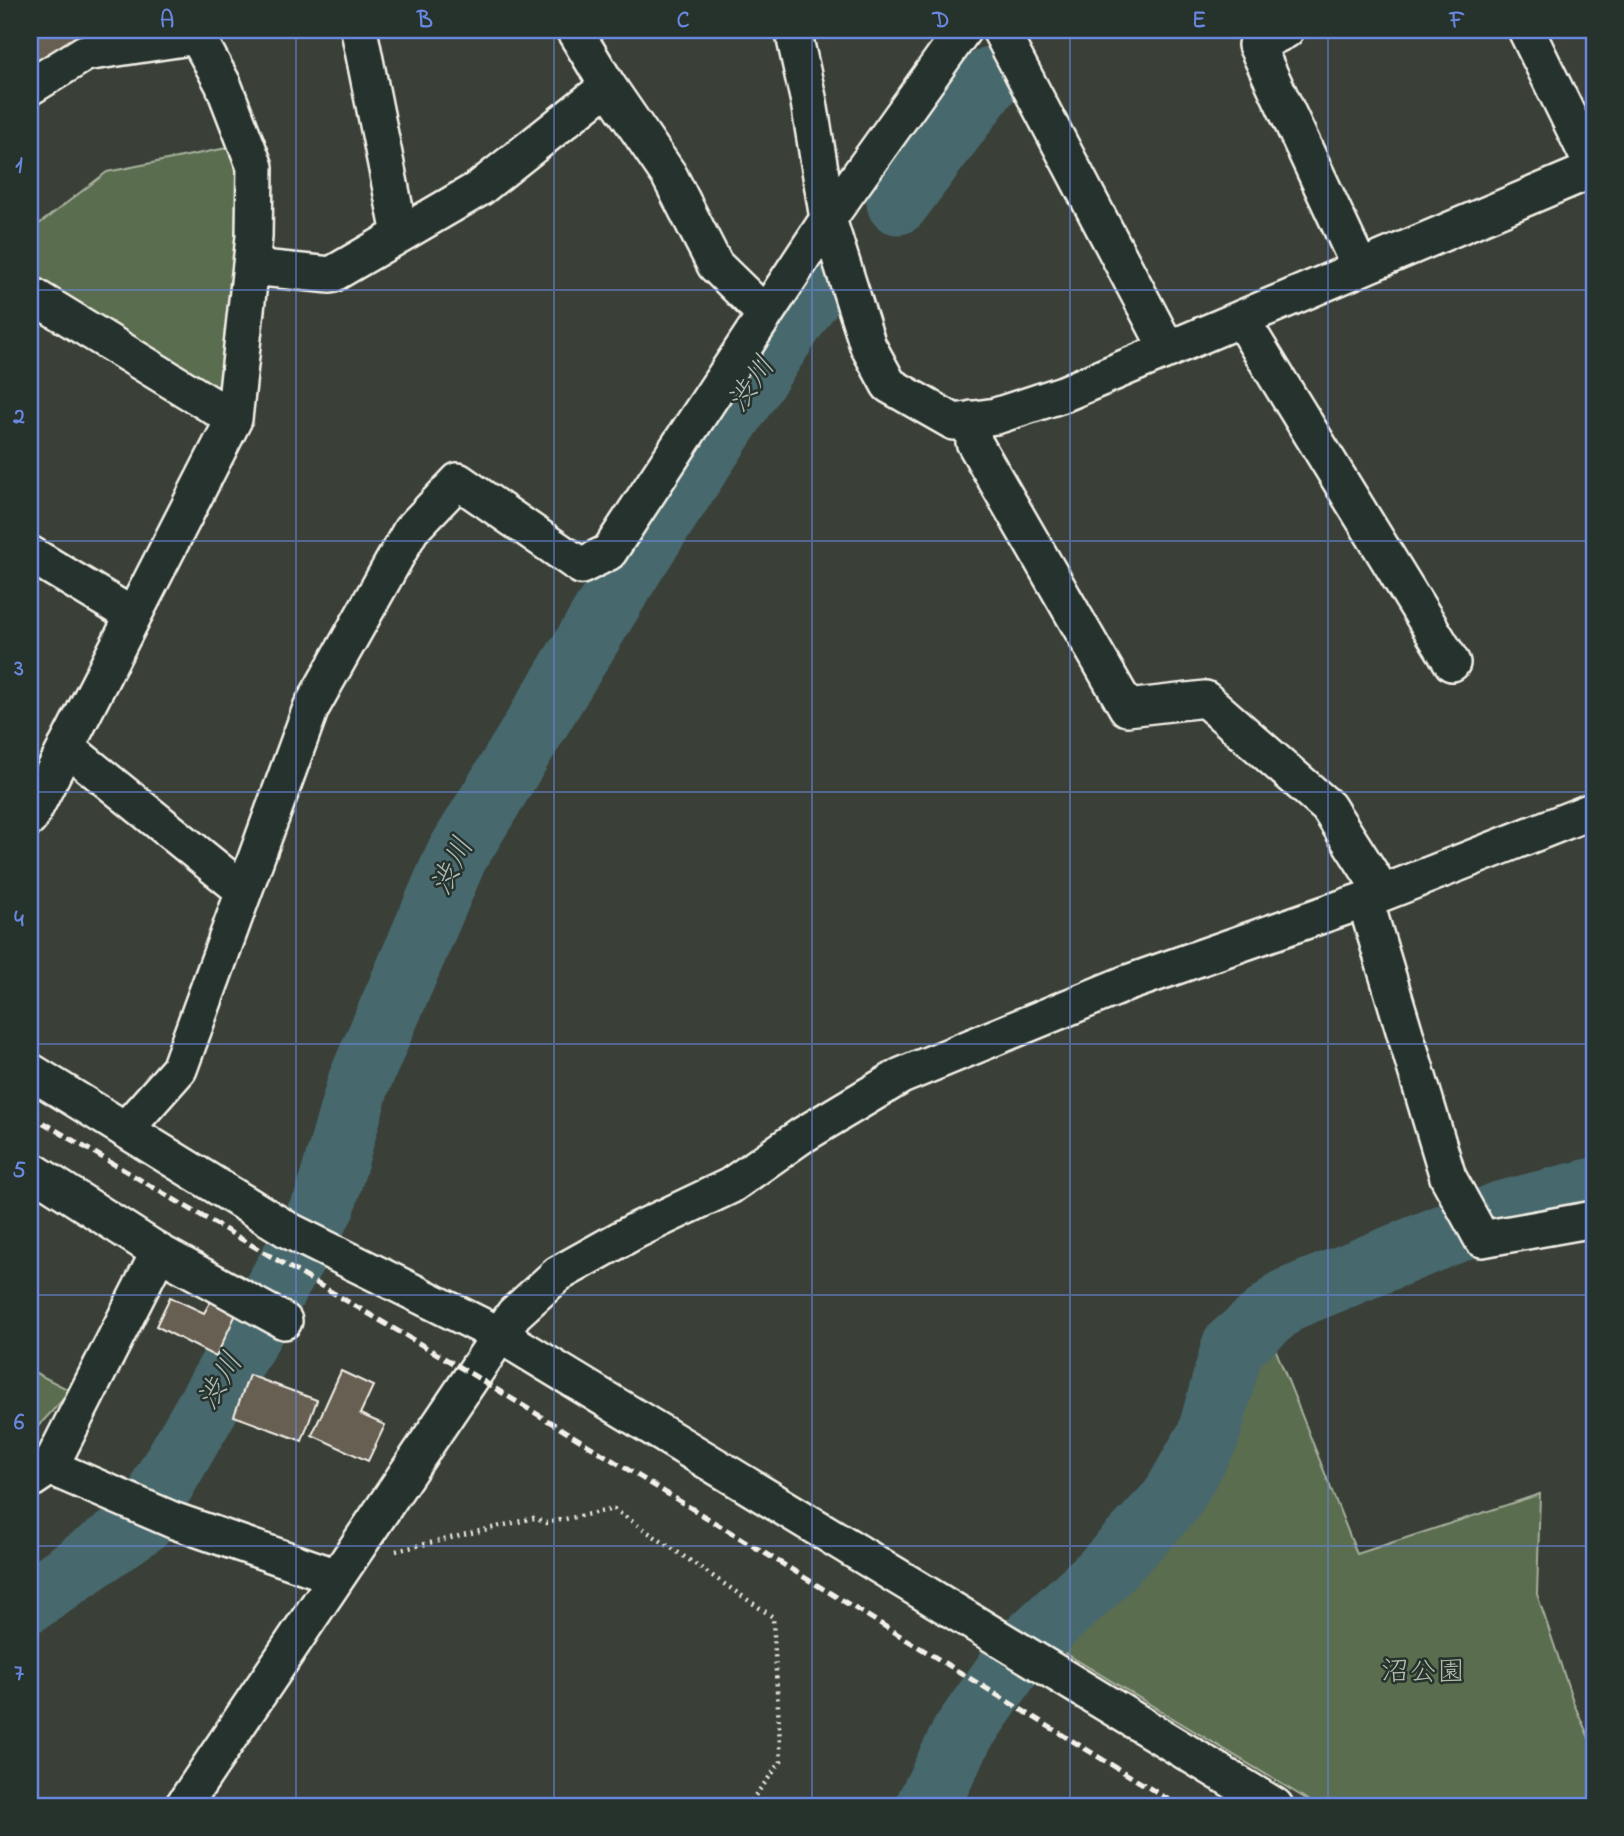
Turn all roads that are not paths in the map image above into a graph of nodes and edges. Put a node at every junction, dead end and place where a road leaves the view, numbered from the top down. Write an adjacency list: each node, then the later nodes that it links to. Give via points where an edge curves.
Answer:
1 (359, 30): 13 (street)
2 (574, 30): 9 (street)
3 (793, 30): 12 (street)
4 (962, 30): 12 (street)
5 (1000, 30): 19 (street)
6 (1286, 30): 15 (street, via 1256,45)
7 (1526, 30): 11 (street)
8 (101, 40): 10 (street); 14 (street, via 197,36 223,84 255,167)
9 (608, 86): 13 (street, via 480,188); 17 (street, via 669,175 715,265)
10 (30, 87)
11 (1594, 169): 15 (street)
12 (828, 219): 17 (street); 21 (street, via 868,346 889,385 954,422)
13 (400, 234): 14 (street, via 331,275)
14 (251, 267): 20 (street)
15 (1360, 268): 18 (street)
16 (30, 294): 20 (street)
17 (765, 314): 28 (street, via 609,552 581,566 458,481 411,530 311,708)
18 (1241, 319): 19 (street); 24 (street)
19 (1168, 350): 21 (street, via 1063,394)
20 (234, 419): 23 (street)
21 (972, 419): 29 (street, via 974,442 1128,708 1205,699 1328,807)
22 (30, 554): 23 (street)
23 (133, 616): 25 (street)
24 (1452, 663)
25 (66, 747): 27 (street); 28 (street)
26 (1594, 810): 29 (street)
27 (30, 816)
28 (244, 891): 31 (street, via 179,1069)
29 (1374, 896): 33 (street, via 1448,1178 1482,1239); 36 (street, via 1125,984 901,1076 730,1186 558,1274 514,1314)
30 (30, 1072): 31 (street)
31 (125, 1130): 36 (street, via 288,1230)
32 (30, 1169): 34 (street)
33 (1594, 1219)
34 (159, 1252): 35 (street); 37 (street)
35 (284, 1321)
36 (500, 1335): 38 (street); 40 (street)
37 (40, 1474): 38 (street)
38 (337, 1577): 39 (street)
39 (183, 1806)
40 (1275, 1806)

